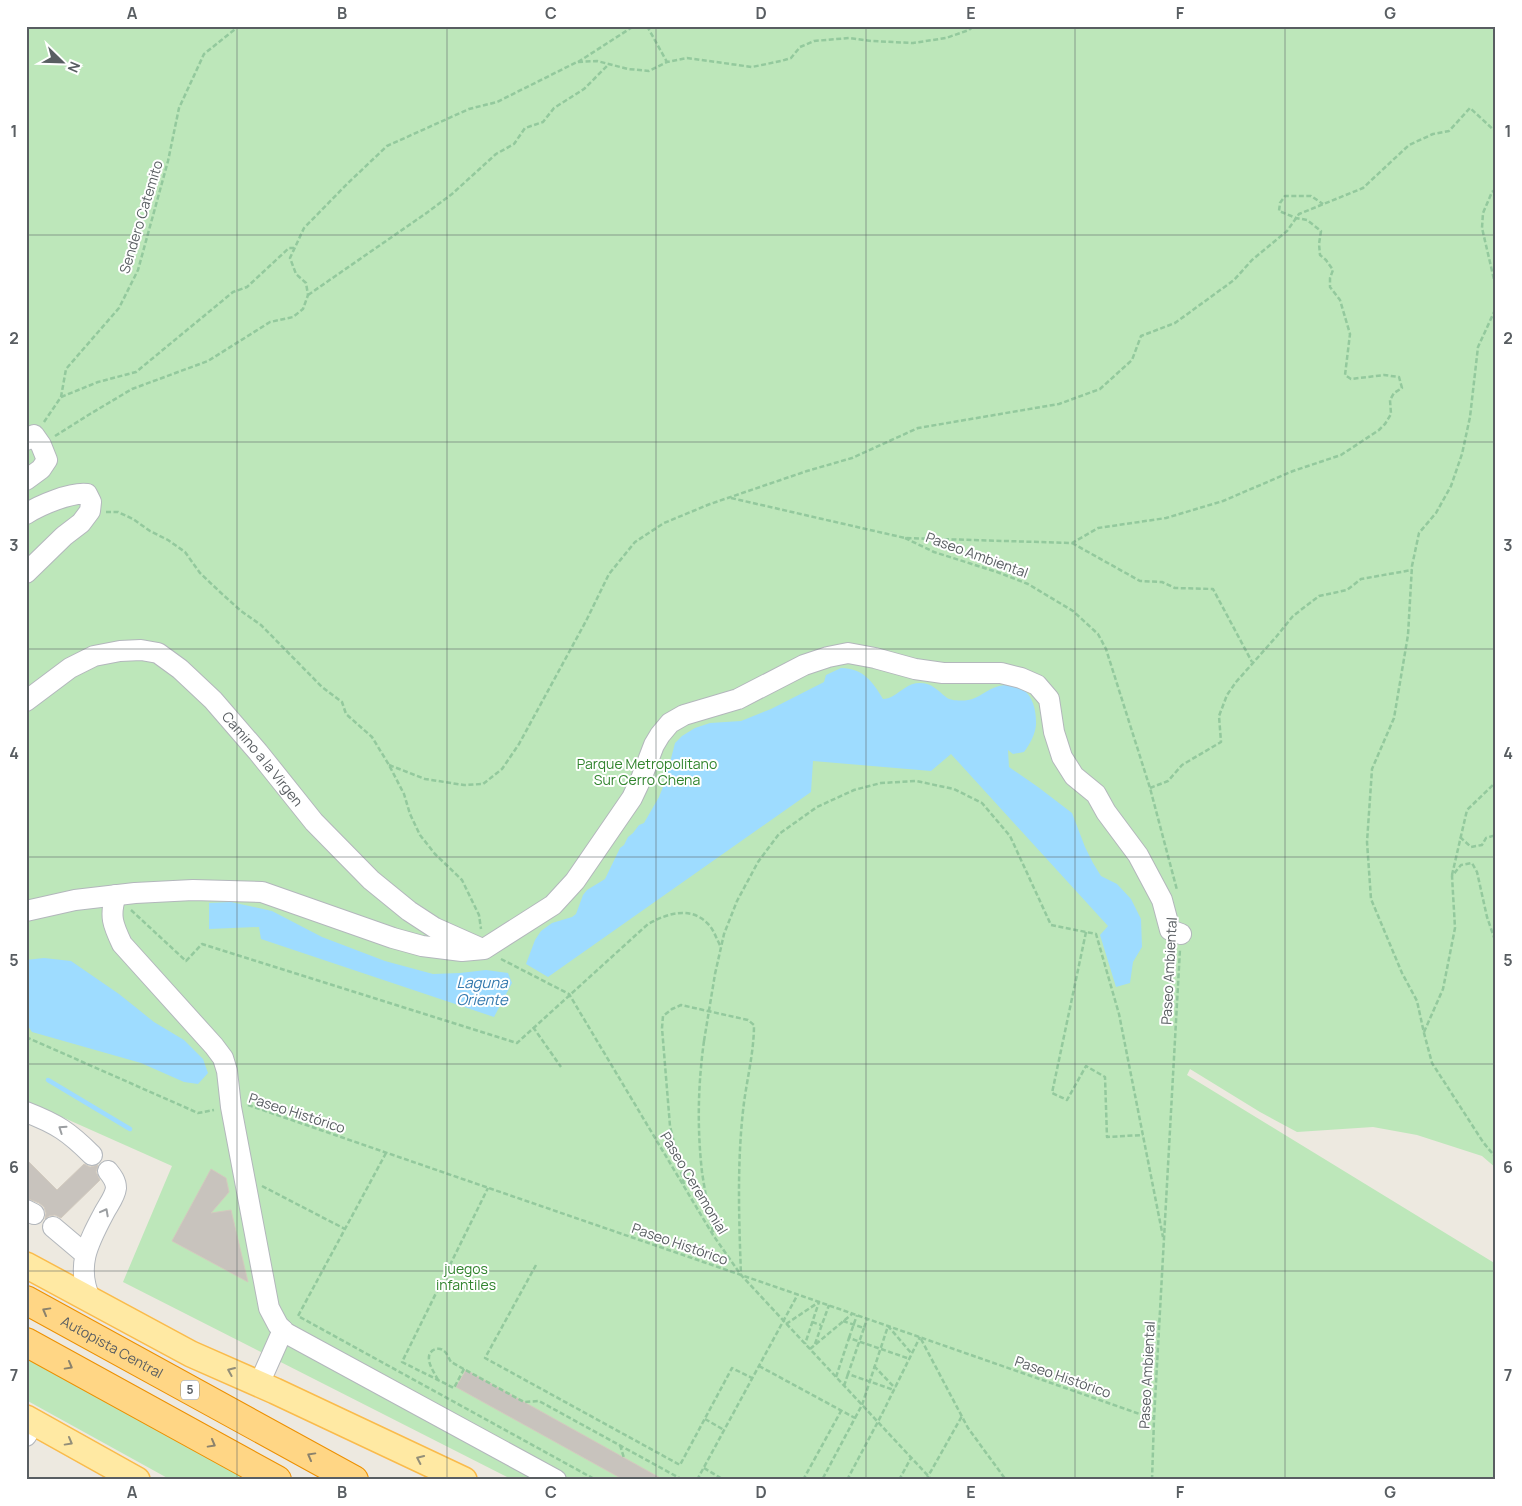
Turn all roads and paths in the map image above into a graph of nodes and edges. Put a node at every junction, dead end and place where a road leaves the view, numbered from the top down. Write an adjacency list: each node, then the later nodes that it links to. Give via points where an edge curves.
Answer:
1 (239, 26): 16 (path, Sendero Catemito, via 204,54 179,108 138,270 119,308 66,369)
2 (634, 26): 5 (path)
3 (647, 26): 6 (path)
4 (974, 26): 6 (path, via 946,38 913,43 849,38 814,42 800,47 781,62 752,67 687,58)
5 (577, 62): 7 (path); 12 (path, via 497,102 469,109 387,146 304,228)
6 (666, 62): 7 (path, via 649,71)
7 (609, 64): 14 (path, via 584,88 554,108 543,122 525,128 514,144 496,154 452,194)
8 (1496, 132): 10 (path, via 1470,108 1449,131 1409,145 1363,188)
9 (1496, 189): 13 (path, via 1483,213 1482,228)
10 (1324, 204): 11 (path); 11 (path, via 1311,196 1285,196 1279,211)
11 (1296, 218): 19 (path, via 1287,231 1234,280 1175,322 1141,336 1132,360 1100,389 1060,404 918,428 852,458); 23 (path, via 1307,220 1321,231 1320,255 1333,270 1330,287 1340,300 1350,334 1345,375 1351,379 1384,375 1399,377 1402,388 1390,400 1391,414 1385,424 1341,455 1293,471 1223,501 1166,518 1098,528)
12 (294, 248): 14 (path, via 290,258 296,274 306,283); 16 (path, via 289,248 247,287 234,292 136,372 98,382)
13 (1496, 288)
14 (308, 295): 17 (path, via 303,309 293,317 270,322 208,360 132,389 90,414)
15 (1496, 302): 24 (path, via 1478,347 1462,454 1451,486 1436,513 1419,533)
16 (61, 397): 17 (path, Sendero Catemito)
17 (34, 440): 18 (lane, via 47,460)
18 (26, 480)
19 (729, 497): 22 (path); 28 (path, via 664,523 635,542 609,574 520,744 502,769 483,784 464,785 425,779)
20 (90, 511): 21 (lane, via 91,502 87,494 80,493 39,506); 25 (lane); 28 (path, via 118,512 186,552 200,573 261,625 322,687 342,702 346,714 372,737)
21 (26, 514)
22 (905, 538): 23 (path); 30 (path, Paseo Ambiental, via 934,552 1028,584 1073,611 1098,634 1106,649)
23 (1072, 543): 26 (path, via 1140,582 1162,582 1175,588 1213,589)
24 (1412, 570): 26 (path, via 1361,579 1347,590 1319,596 1293,616); 44 (path, via 1408,635 1394,718 1372,769 1366,842 1371,899 1417,1001)
25 (26, 573)
26 (1252, 662): 30 (path, via 1227,695 1219,716 1221,742 1182,765 1168,781)
27 (26, 700): 41 (lane, Camino a la Virgen, via 70,668 94,656 141,650 158,653 213,700 314,822 371,880 435,928)
28 (389, 764): 41 (path, via 420,835 462,880 479,915)
29 (1496, 782): 32 (path, via 1467,810)
30 (1150, 788): 35 (path, Paseo Ambiental)
31 (1496, 835): 32 (path, via 1471,848)
32 (1460, 837): 33 (path)
33 (1452, 876): 39 (path, via 1461,865 1472,863); 44 (path, via 1455,928 1443,989)
34 (116, 895): 36 (lane); 41 (lane, via 194,890 262,892 422,946 462,951); 43 (path, via 186,961 202,944 516,1043); 47 (lane, via 113,922 122,944 223,1058)
35 (1180, 898)
36 (26, 911)
37 (1086, 932): 40 (path, via 1051,925 1010,836 982,803 954,790 916,781 881,783 854,790 817,807 779,834 758,862 737,901); 49 (path, via 1096,934 1119,1014); 49 (path, via 1052,1093 1067,1100 1086,1066 1105,1077 1107,1137)
38 (1180, 934): 41 (lane, via 1170,930 1162,900 1138,856 1096,794 1074,776 1062,757 1048,699 1037,685 1001,673 915,669 848,653 804,666 738,699 684,715 670,723 654,745 632,798 575,881 552,905); 60 (path, Paseo Ambiental)
39 (1496, 943)
40 (721, 947): 42 (path, via 710,926 696,915 681,912 664,915 648,924); 59 (path, bridge, via 699,1079 702,1172)
41 (484, 949): 42 (path)
42 (569, 994): 43 (path); 56 (path, Paseo Ceremonial)
43 (533, 1028): 46 (path)
44 (1424, 1033): 52 (path, via 1432,1063)
45 (26, 1037): 47 (path, Paseo Histórico, via 198,1113)
46 (561, 1067)
47 (231, 1106): 50 (path, Paseo Histórico, via 244,1104); 54 (lane)
48 (26, 1112): 51 (lane, one-way to 48, via 57,1125)
49 (1143, 1135): 60 (path)
50 (386, 1153): 55 (path, Paseo Histórico); 58 (path)
51 (92, 1156)
52 (1496, 1158)
53 (108, 1172): 61 (lane, one-way to 53, via 92,1235 116,1190 115,1181)
54 (244, 1176): 58 (path); 81 (lane, via 269,1308)
55 (488, 1188): 64 (path, Paseo Histórico); 98 (path, via 402,1362)
56 (685, 1188): 59 (path, Paseo Ceremonial); 64 (path, via 670,1126 662,1028 663,1016 681,1005 748,1020 754,1025 739,1158)
57 (53, 1227): 61 (lane)
58 (345, 1229): 122 (path, via 298,1316)
59 (713, 1235): 64 (path, Paseo Ceremonial)
60 (1164, 1242): 108 (path, Paseo Ambiental)
61 (86, 1254): 67 (lane, via 84,1283)
62 (26, 1265): 67 (main road)
63 (536, 1265): 107 (path, via 486,1358 680,1465)
64 (741, 1275): 65 (path, Paseo Histórico); 73 (path, Paseo Ceremonial)
65 (798, 1294): 68 (path, Paseo Histórico); 73 (path)
66 (26, 1300): 119 (highway, Autopista Central / 5, one-way to 66)
67 (91, 1301): 100 (main road, one-way to 67, via 191,1354)
68 (819, 1302): 69 (path, Paseo Histórico); 75 (path); 76 (path)
69 (828, 1305): 70 (path, Paseo Histórico); 78 (path)
70 (852, 1314): 71 (path, Paseo Histórico); 74 (path)
71 (857, 1315): 72 (path, Paseo Histórico); 77 (path)
72 (867, 1319): 79 (path, Paseo Histórico); 80 (path)
73 (783, 1321): 76 (path, Paseo Ceremonial); 92 (path)
74 (843, 1321): 77 (path); 87 (path)
75 (812, 1322): 78 (path); 86 (path)
76 (786, 1324): 86 (path, Paseo Ceremonial)
77 (854, 1325): 80 (path); 83 (path)
78 (821, 1326): 87 (path)
79 (888, 1326): 82 (path, Paseo Histórico); 88 (path); 90 (path)
80 (864, 1328): 85 (path)
81 (283, 1330): 100 (lane); 121 (lane)
82 (920, 1337): 90 (path); 105 (path); 108 (path, Paseo Histórico)
83 (849, 1338): 85 (path); 96 (path)
84 (26, 1342): 118 (highway, one-way to 118)
85 (860, 1342): 88 (path); 95 (path)
86 (804, 1344): 89 (path, Paseo Ceremonial)
87 (814, 1345): 89 (path)
88 (880, 1348): 91 (path); 93 (path)
89 (810, 1349): 96 (path, Paseo Ceremonial)
90 (912, 1354): 91 (path)
91 (910, 1359): 102 (path)
92 (758, 1366): 97 (path); 104 (path)
93 (874, 1366): 99 (path); 102 (path)
94 (465, 1370): 98 (path, via 454,1388); 98 (path, via 451,1362 445,1351 431,1351 428,1360); 112 (path, via 524,1402 539,1401)
95 (848, 1374): 99 (path); 101 (path)
96 (836, 1377): 101 (path, Paseo Ceremonial)
97 (752, 1378): 107 (path, via 732,1368); 111 (path)
98 (438, 1380)
99 (869, 1382): 102 (path); 103 (path)
100 (259, 1384): 120 (main road, one-way to 100)
101 (844, 1386): 103 (path, Paseo Ceremonial)
102 (894, 1389): 109 (path)
103 (862, 1405): 106 (path); 109 (path, Paseo Ceremonial)
104 (840, 1411): 106 (path); 126 (path)
105 (962, 1416): 117 (path); 131 (path)
106 (855, 1418): 127 (path)
107 (705, 1419): 111 (path)
108 (1154, 1419): 132 (path, Paseo Ambiental)
109 (878, 1422): 114 (path, Paseo Ceremonial); 128 (path)
110 (29, 1426): 116 (main road, one-way to 116)
111 (724, 1430): 115 (path)
112 (620, 1445): 113 (path); 123 (path)
113 (624, 1458)
114 (911, 1458): 117 (path, Paseo Ceremonial); 129 (path)
115 (703, 1468): 124 (path); 125 (path)
116 (125, 1477)
117 (927, 1478): 130 (path, Paseo Ceremonial)
118 (277, 1480)
119 (354, 1480)
120 (464, 1480)
121 (556, 1480)
122 (596, 1480)
123 (683, 1480)
124 (697, 1480)
125 (724, 1480)
126 (803, 1480)
127 (822, 1480)
128 (847, 1480)
129 (899, 1480)
130 (932, 1480)
131 (1006, 1480)
132 (1152, 1480)

